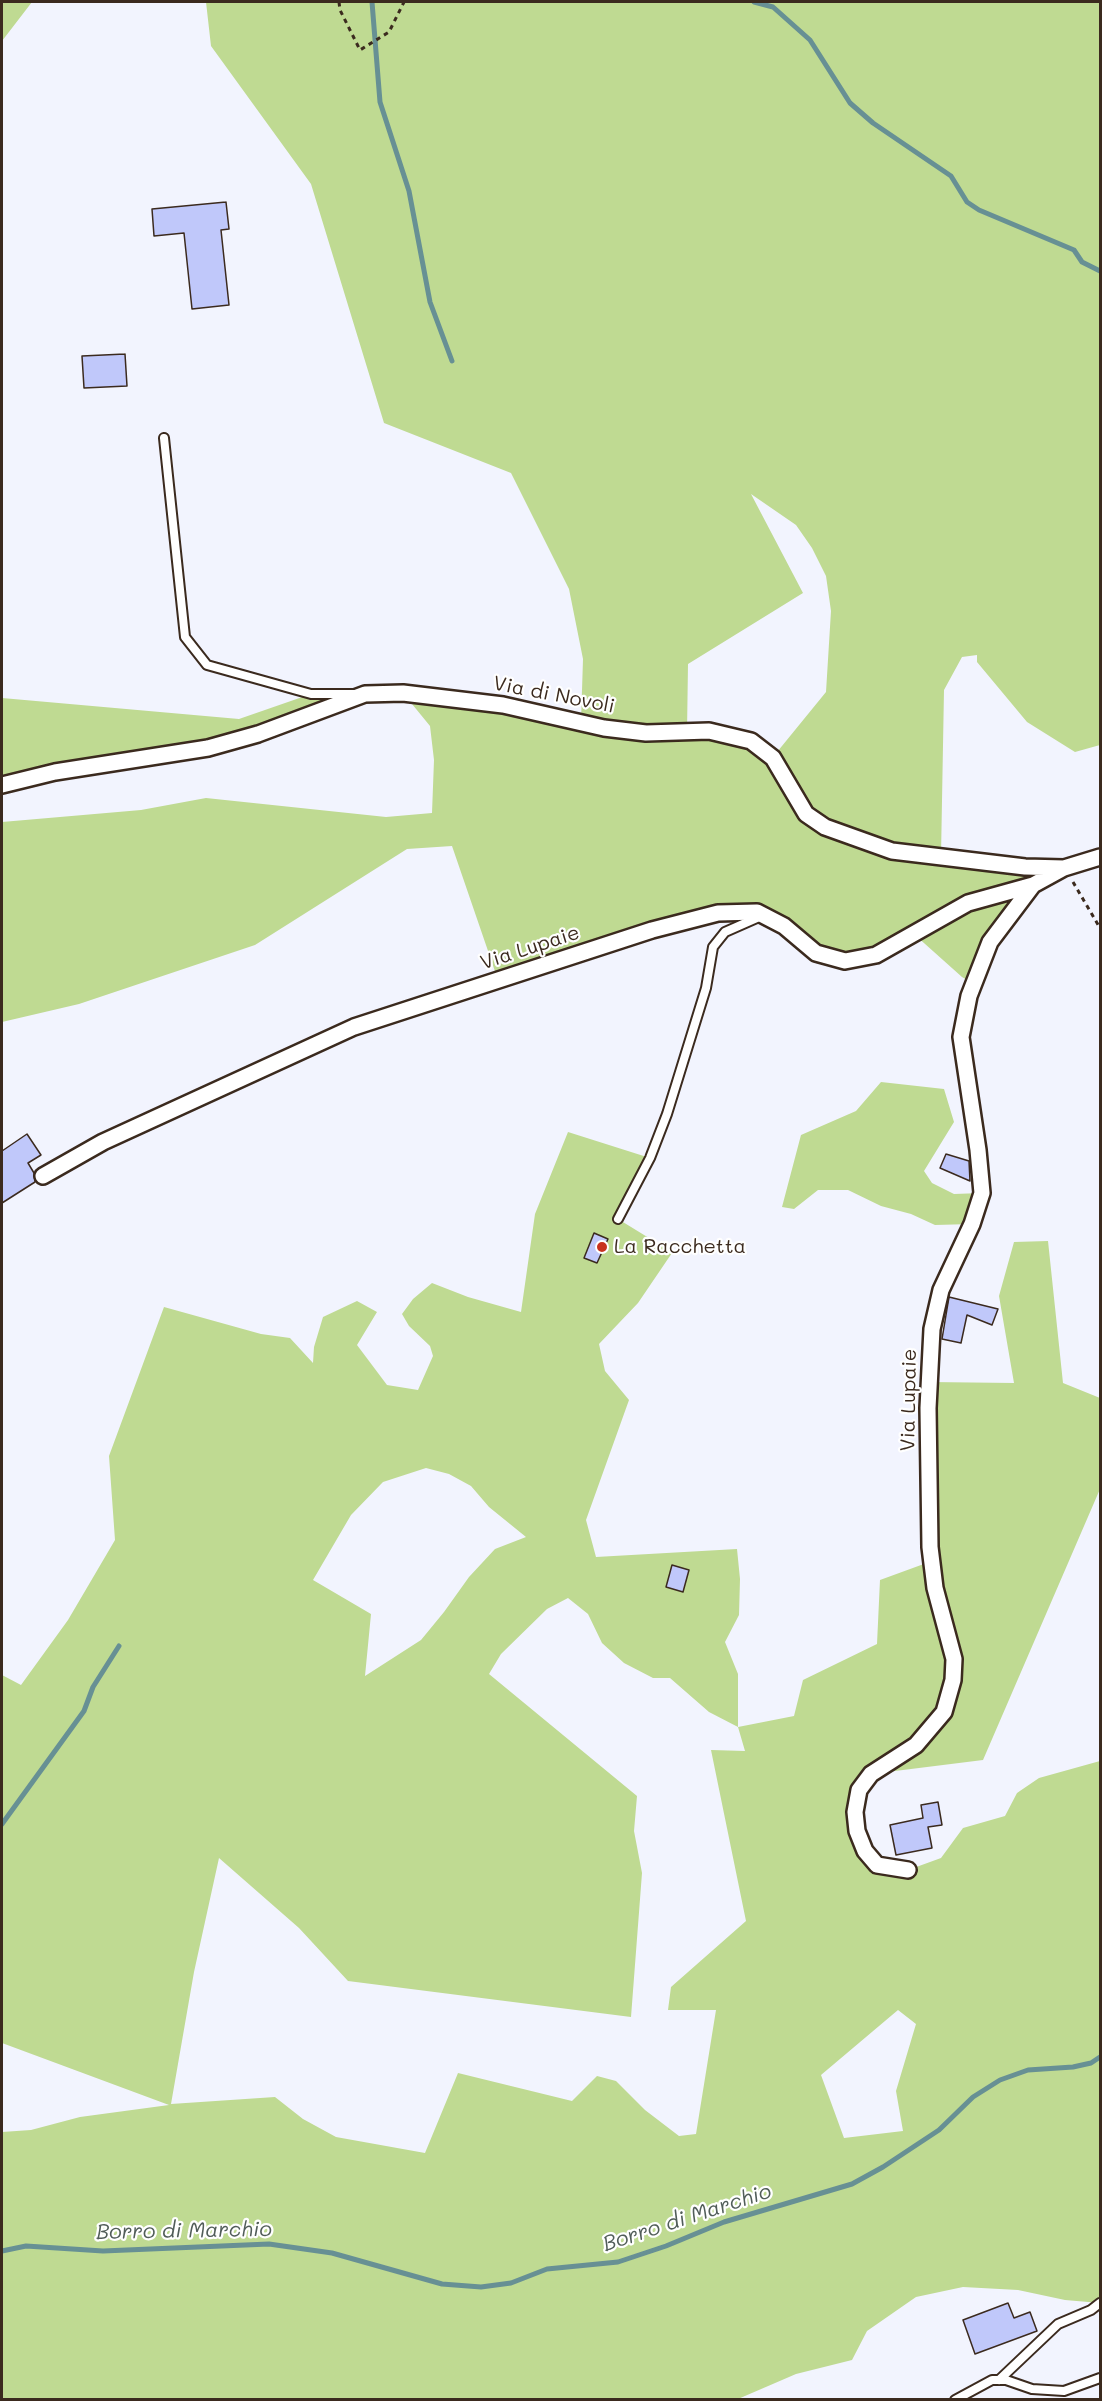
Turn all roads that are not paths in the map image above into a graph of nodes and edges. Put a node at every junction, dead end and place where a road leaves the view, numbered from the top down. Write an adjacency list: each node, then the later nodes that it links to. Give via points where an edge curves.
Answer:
1 (164, 438): 2 (lane, via 185,637 199,656 207,665 310,694)
2 (365, 694): 3 (street, Via di Novoli, via 258,734 208,748 56,772); 5 (street, Via di Novoli, via 403,693 503,705 604,728 646,733 709,732 751,741 773,758 806,814 825,827 891,850)
3 (2, 785)
4 (1101, 856): 5 (street)
5 (1064, 868): 6 (street, Via Lupaie)
6 (1033, 885): 7 (street, Via Lupaie, via 968,903 876,955 845,961 816,953 784,926); 10 (street, Via Lupaie, via 990,942 969,996 961,1037 982,1193 941,1290 932,1329 928,1408 930,1547 935,1588 954,1659 953,1680 944,1712 916,1744 871,1774 860,1790 855,1812 865,1851 877,1866)
7 (763, 915): 8 (street, Via Lupaie, via 718,913 652,930 354,1028 103,1142); 9 (lane, via 725,932 713,947 706,988 667,1114 650,1158)
8 (43, 1176)
9 (618, 1219)
10 (908, 1870)
11 (1101, 2303): 13 (lane, via 1058,2324)
12 (1101, 2378): 13 (lane, via 1064,2391 1032,2390)
13 (999, 2380): 14 (lane)
14 (955, 2400)

